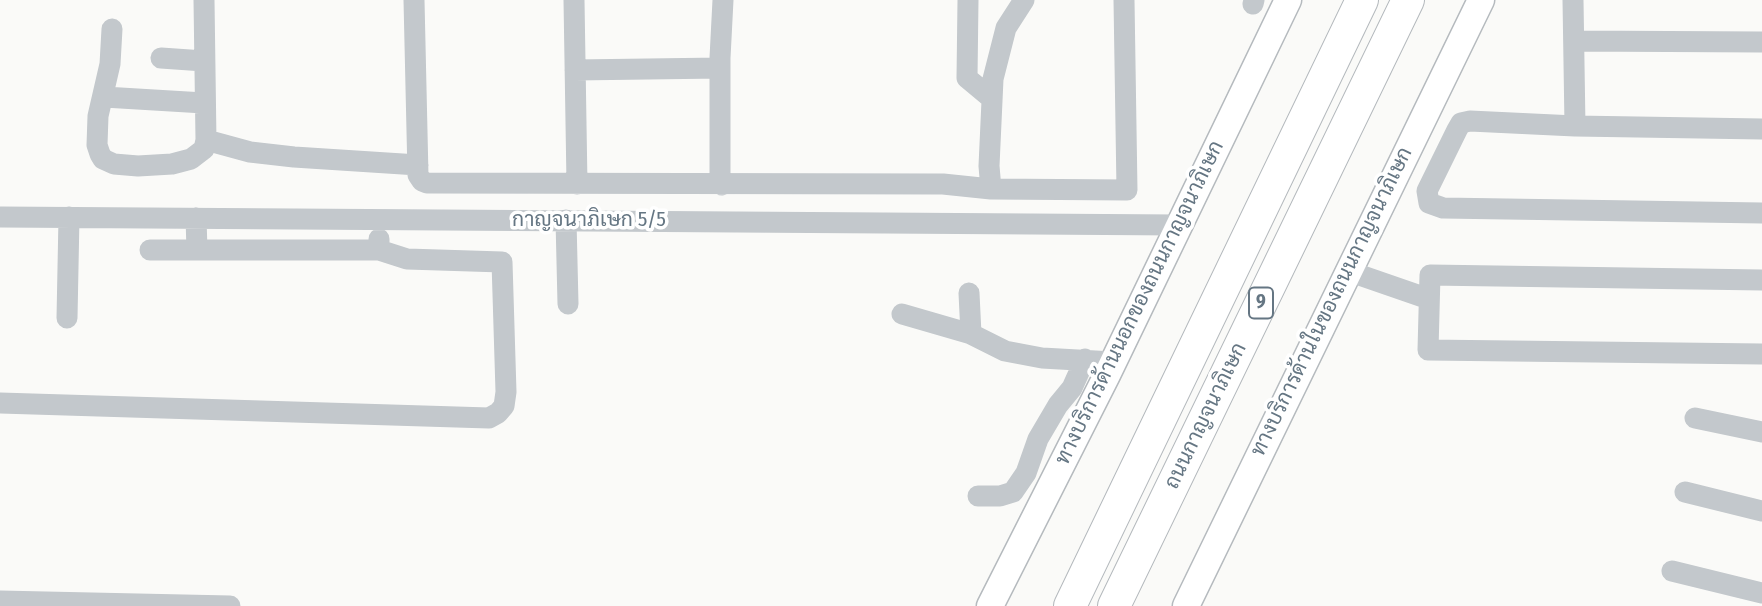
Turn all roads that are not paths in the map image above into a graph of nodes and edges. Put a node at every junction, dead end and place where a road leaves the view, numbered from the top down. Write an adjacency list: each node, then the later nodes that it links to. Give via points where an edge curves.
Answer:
1 (204, 0): 19 (street)
2 (414, 0): 28 (street)
3 (574, 0): 21 (street)
4 (723, 0): 20 (street)
5 (968, 0): 14 (street)
6 (1024, 0): 15 (street)
7 (1124, 0): 31 (street, via 1128,190)
8 (1288, 0): 38 (main road, ทางบริการด้านนอกของถนนกาญจนาภิเษก)
9 (1362, 0): 64 (highway, ถนนกาญจนาภิเษก / 9)
10 (1408, 0): 65 (highway, ถนนกาญจนาภิเษก / 9)
11 (1481, 0): 42 (main road, ทางบริการด้านในของถนนกาญจนาภิเษก)
12 (1573, 0): 16 (street)
13 (112, 29): 22 (street)
14 (967, 38): 15 (street); 23 (street, via 967,79)
15 (1002, 41): 23 (street)
16 (1574, 41): 17 (street); 25 (street)
17 (1762, 42)
18 (161, 58): 19 (street)
19 (204, 61): 24 (street)
20 (720, 68): 21 (street); 30 (street)
21 (575, 70): 29 (street)
22 (104, 97): 24 (street); 27 (street, via 97,145 103,159 114,164 173,164 199,155)
23 (991, 98): 31 (street)
24 (204, 103): 27 (street)
25 (1575, 126): 26 (street); 32 (street, via 1461,123 1427,191 1429,203 1443,208)
26 (1762, 129)
27 (206, 140): 28 (street, via 250,152)
28 (418, 165): 29 (street, via 418,175 427,183)
29 (577, 184): 30 (street)
30 (722, 184): 31 (street, via 943,184)
31 (991, 189)
32 (1762, 214)
33 (0, 217): 34 (street, กาญจนาภิเษก 5/5)
34 (69, 217): 35 (street, กาญจนาภิเษก 5/5); 48 (street)
35 (196, 218): 36 (street, กาญจนาภิเษก 5/5); 40 (street)
36 (379, 219): 37 (street, กาญจนาภิเษก 5/5); 41 (street)
37 (566, 220): 38 (street, กาญจนาภิเษก 5/5); 46 (street)
38 (1178, 225): 52 (main road, ทางบริการด้านนอกของถนนกาญจนาภิเษก)
39 (150, 250): 40 (street)
40 (197, 250): 41 (street)
41 (379, 250): 53 (street, via 407,259 502,262 506,392 498,414 489,418)
42 (1348, 271): 45 (street); 66 (main road, ทางบริการด้านในของถนนกาญจนาภิเษก)
43 (1762, 280): 45 (street, via 1430,275)
44 (969, 293): 49 (street)
45 (1429, 299): 50 (street, via 1428,350)
46 (568, 304)
47 (902, 314): 49 (street)
48 (66, 318)
49 (971, 334): 51 (street, via 1005,351)
50 (1762, 354)
51 (1085, 359): 52 (street); 57 (street, via 1013,492)
52 (1113, 362): 63 (main road, ทางบริการด้านนอกของถนนกาญจนาภิเษก)
53 (0, 403)
54 (1695, 418): 55 (street)
55 (1762, 432)
56 (1685, 492): 58 (street)
57 (978, 496)
58 (1762, 511)
59 (1672, 571): 60 (street)
60 (1762, 593)
61 (0, 601): 62 (street)
62 (230, 606)
63 (990, 606)
64 (1069, 606)
65 (1114, 606)
66 (1186, 606)

